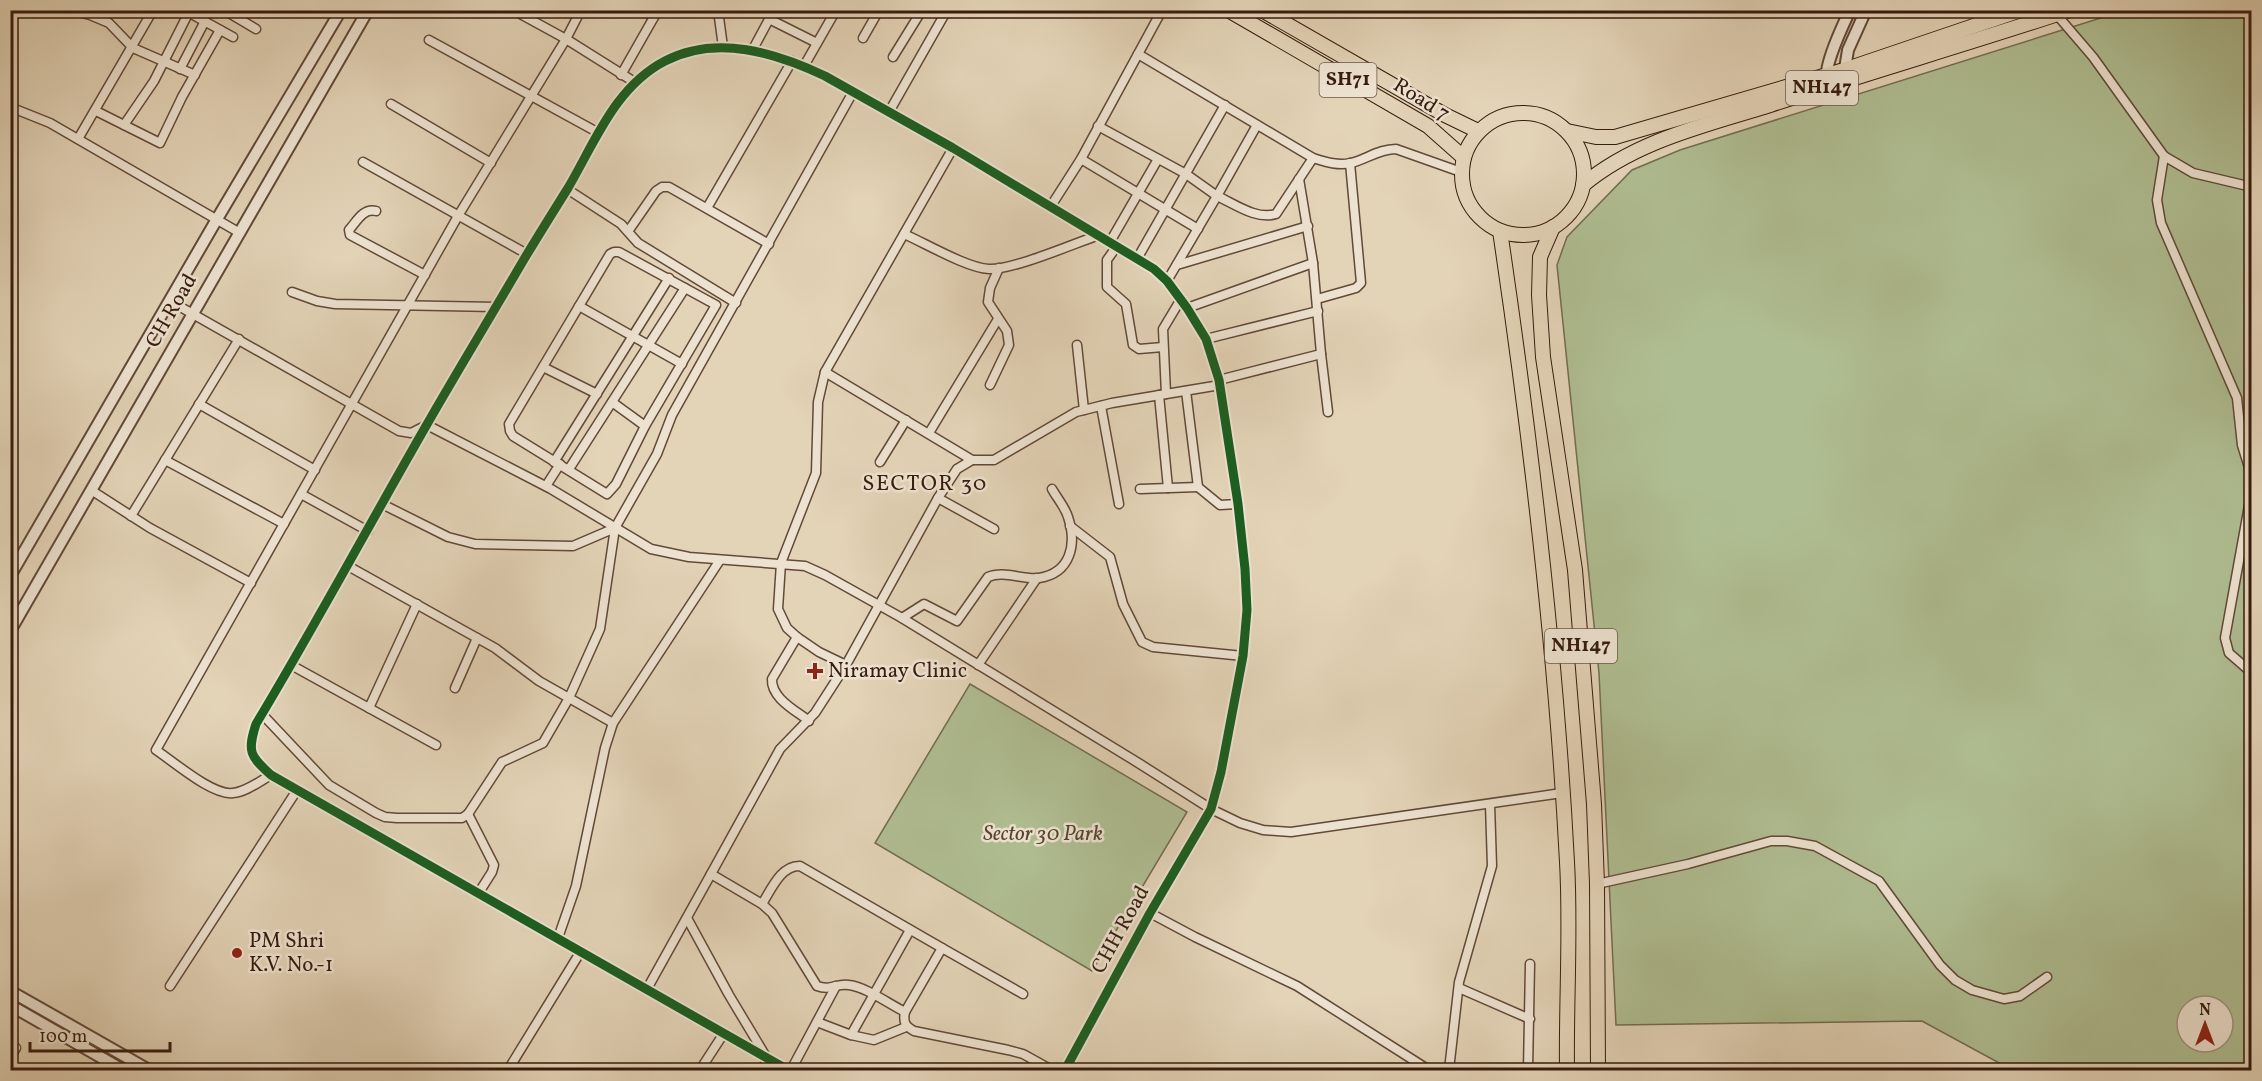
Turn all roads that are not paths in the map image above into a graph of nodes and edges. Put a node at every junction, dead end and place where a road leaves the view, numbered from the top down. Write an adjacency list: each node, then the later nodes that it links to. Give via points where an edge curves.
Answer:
1 (71, 10): 33 (street, via 109,23)
2 (153, 10): 33 (street)
3 (224, 10): 25 (street)
4 (341, 10): 82 (street, CH Road)
5 (368, 10): 88 (street, CH Road)
6 (513, 10): 29 (street)
7 (581, 10): 29 (street)
8 (642, 10): 22 (street)
9 (718, 10): 32 (street)
10 (836, 10): 31 (street)
11 (879, 10): 28 (street)
12 (922, 10): 36 (street)
13 (1162, 10): 35 (street)
14 (1228, 10): 62 (main road, Road 7 / SH71, via 1428,126)
15 (1262, 10): 56 (main road, Road 7 / SH71)
16 (1850, 10): 44 (street)
17 (1866, 10): 43 (street, via 1848,51)
18 (2021, 10): 43 (main road, NH147)
19 (187, 11): 24 (street); 38 (street)
20 (945, 11): 52 (street)
21 (2063, 13): 43 (main road, NH147); 61 (street)
22 (656, 14): 42 (street)
23 (771, 15): 31 (street); 34 (street)
24 (205, 21): 26 (street); 40 (street)
25 (256, 29)
26 (220, 30): 27 (street); 41 (street)
27 (232, 37)
28 (863, 38)
29 (566, 39): 42 (street); 47 (street)
30 (429, 40): 47 (street)
31 (817, 43): 39 (street)
32 (723, 47): 34 (street, CHH Road); 45 (street, CHH Road, via 695,50 664,62)
33 (133, 48): 38 (street); 51 (street)
34 (752, 51): 37 (street, CHH Road)
35 (1138, 54): 49 (street); 55 (street)
36 (893, 57)
37 (792, 60): 39 (street, CHH Road); 78 (street)
38 (164, 62): 40 (street); 53 (street)
39 (804, 66): 46 (street, CHH Road)
40 (180, 69): 41 (street)
41 (195, 75): 53 (street, via 160,143)
42 (621, 75): 45 (street)
43 (1844, 75): 44 (main road, NH147)
44 (1827, 80): 57 (main road, NH147, via 1615,136); 72 (main road, NH147, via 1662,140 1600,170)
45 (636, 83): 58 (street, CHH Road)
46 (853, 92): 52 (street, CHH Road); 91 (street)
47 (531, 97): 58 (street); 67 (street)
48 (391, 104): 67 (street)
49 (1225, 105): 54 (street); 70 (street)
50 (10, 108): 59 (street)
51 (96, 111): 53 (street); 59 (street)
52 (889, 112): 60 (street, CHH Road)
53 (124, 124)
54 (1257, 125): 63 (street); 76 (street)
55 (1098, 126): 64 (street); 65 (street)
56 (1478, 131): 57 (main road, NH147, via 1507,114 1525,113 1543,116); 62 (main road, NH147)
57 (1567, 131): 72 (main road, NH147, via 1581,154)
58 (597, 132): 74 (street, CHH Road)
59 (78, 139): 82 (street)
60 (953, 148): 77 (street, CHH Road); 89 (street)
61 (2164, 156): 73 (street, via 2193,173); 146 (street, via 2157,200 2161,223 2237,398 2242,445)
62 (1463, 157): 69 (main road, NH147)
63 (1313, 158): 68 (street); 71 (street)
64 (1081, 159): 75 (street); 77 (street)
65 (1158, 159): 70 (street); 75 (street)
66 (363, 162): 81 (street)
67 (491, 163): 81 (street)
68 (1350, 163): 69 (street, via 1396,149); 105 (street, via 1361,283)
69 (1461, 172): 87 (main road, NH147, via 1471,207)
70 (1186, 174): 76 (street); 79 (street)
71 (1299, 179): 76 (street, via 1276,214 1267,216); 83 (street)
72 (1583, 185): 84 (main road, NH147, via 1575,207)
73 (2252, 187)
74 (567, 189): 86 (street); 93 (street, CHH Road)
75 (1138, 193): 79 (street); 92 (street)
76 (1217, 196): 85 (street)
77 (1051, 206): 90 (street, CHH Road)
78 (707, 208): 86 (street, via 662,187); 91 (street)
79 (1166, 210): 85 (street); 94 (street)
80 (376, 211): 99 (street, via 364,212 349,230 350,235)
81 (458, 216): 93 (street); 99 (street)
82 (217, 219): 88 (street); 106 (street, CH Road)
83 (1308, 226): 95 (street); 96 (street)
84 (1553, 227): 87 (main road, NH147, via 1531,235); 196 (main road, NH147, via 1540,256 1540,316 1575,570)
85 (1198, 229): 96 (street)
86 (629, 231): 98 (street, via 638,243)
87 (1500, 231): 191 (main road, NH147, via 1532,467)
88 (240, 233): 113 (street, CH Road)
89 (904, 234): 97 (street, via 974,266); 124 (street)
90 (1099, 235): 92 (street, CHH Road); 97 (street)
91 (769, 244): 107 (street)
92 (1114, 244): 94 (street, CHH Road); 120 (street, via 1107,260 1107,287 1126,304 1133,345 1139,349)
93 (527, 254): 110 (street, CHH Road)
94 (1137, 259): 101 (street, CHH Road)
95 (1313, 263): 105 (street); 111 (street)
96 (1177, 265): 101 (street)
97 (999, 268): 114 (street, via 988,296)
98 (684, 272): 100 (street); 107 (street)
99 (425, 275): 108 (street)
100 (673, 280): 102 (street); 109 (street, via 614,252); 115 (street)
101 (1167, 281): 104 (street, CHH Road)
102 (685, 288): 118 (street); 122 (street, via 716,305)
103 (292, 292): 108 (street, via 335,304)
104 (1180, 299): 111 (street, CHH Road); 120 (street, via 1165,323)
105 (1317, 299): 112 (street)
106 (170, 301): 113 (street); 168 (street, CH Road)
107 (736, 303): 162 (street, via 672,415 657,454)
108 (408, 305): 110 (street); 132 (street)
109 (579, 306): 115 (street); 123 (street)
110 (496, 307): 137 (street, CHH Road)
111 (1187, 308): 117 (street, CHH Road)
112 (1318, 310): 117 (street); 121 (street)
113 (194, 312): 116 (street); 153 (street, CH Road)
114 (998, 319): 126 (street, via 1007,331 1009,345); 139 (street)
115 (632, 336): 118 (street); 128 (street)
116 (239, 339): 131 (street); 132 (street)
117 (1206, 339): 125 (street, CHH Road)
118 (648, 345): 122 (street); 130 (street)
119 (1077, 345): 134 (street)
120 (1163, 347): 129 (street)
121 (1321, 354): 125 (street); 135 (street)
122 (682, 364): 138 (street)
123 (543, 367): 128 (street); 143 (street, via 509,424 510,431)
124 (825, 372): 136 (street); 166 (street, via 818,402 816,473)
125 (1219, 382): 127 (street); 158 (street, CHH Road)
126 (990, 385)
127 (1186, 391): 129 (street); 148 (street)
128 (597, 394): 143 (street)
129 (1163, 395): 133 (street); 149 (street)
130 (612, 402): 138 (street); 144 (street)
131 (199, 404): 140 (street); 145 (street)
132 (352, 404): 137 (street, via 399,431 411,433); 145 (street)
133 (1101, 406): 134 (street); 157 (street)
134 (1084, 410): 141 (street, via 994,460)
135 (1328, 412)
136 (906, 420): 139 (street); 142 (street)
137 (427, 424): 147 (street); 156 (street, CHH Road)
138 (645, 426): 144 (street, via 607,494)
139 (929, 433): 141 (street)
140 (165, 460): 159 (street); 160 (street)
141 (972, 460): 155 (street, via 957,469)
142 (880, 462)
143 (557, 463): 144 (street); 147 (street)
144 (569, 469)
145 (315, 470): 154 (street)
146 (2252, 477)
147 (546, 486): 162 (street)
148 (1198, 487): 149 (street); 158 (street, via 1221,505)
149 (1168, 488): 151 (street)
150 (1052, 489): 161 (street)
151 (1140, 489)
152 (2252, 489): 181 (street, via 2225,638 2229,653)
153 (91, 490): 159 (street); 174 (street, CH Road)
154 (301, 494): 160 (street); 164 (street)
155 (938, 498): 163 (street); 172 (street)
156 (382, 504): 162 (street, via 448,537 475,544 573,546); 164 (street, CHH Road)
157 (1119, 504)
158 (1238, 504): 177 (street, CHH Road, via 1247,610)
159 (131, 516): 170 (street)
160 (284, 524): 170 (street)
161 (1070, 526): 169 (street, via 1071,547 1065,564 1056,572); 177 (street, via 1110,557 1120,597 1142,642 1153,647)
162 (615, 528): 165 (street, via 651,549); 183 (street, via 600,629)
163 (994, 529)
164 (368, 531): 167 (street, CHH Road)
165 (720, 560): 166 (street); 187 (street)
166 (781, 563): 172 (street, via 805,566); 175 (street, via 778,609 787,628)
167 (348, 566): 171 (street); 178 (street, CHH Road)
168 (10, 576)
169 (1037, 578): 173 (street, via 1000,574 988,577 957,621 924,604); 180 (street)
170 (251, 583): 189 (street, via 156,750 219,792 241,791)
171 (417, 604): 176 (street); 184 (street)
172 (879, 604): 173 (street); 179 (street)
173 (902, 618): 180 (street)
174 (10, 631)
175 (797, 637): 179 (street); 186 (street, via 772,679 772,687 775,694)
176 (477, 638): 182 (street); 183 (street)
177 (1243, 656): 193 (street, CHH Road)
178 (291, 665): 184 (street); 185 (street, CHH Road)
179 (846, 665): 186 (street)
180 (978, 665): 193 (street)
181 (2252, 673)
182 (455, 687)
183 (569, 698): 187 (street); 194 (street, via 543,743 502,762)
184 (369, 708): 188 (street)
185 (262, 714): 189 (street, CHH Road, via 250,741 253,759); 194 (street, via 329,785 376,813 397,818 454,818)
186 (809, 721): 195 (street, via 780,749)
187 (613, 723): 202 (street, via 576,886)
188 (436, 745)
189 (271, 774): 190 (street, CHH Road)
190 (297, 790): 197 (street, CHH Road); 207 (street)
191 (1562, 793): 192 (street); 235 (main road, NH147, via 1567,864)
192 (1490, 804): 193 (street, via 1291,832 1263,830); 209 (street, via 1492,866)
193 (1211, 809): 199 (street, CHH Road)
194 (468, 814): 197 (street, via 494,865)
195 (711, 874): 198 (street); 200 (street)
196 (1597, 884): 206 (street, via 1771,841 1815,846 1880,881 1940,965 1972,990 2004,999 2020,996); 236 (main road, NH147)
197 (478, 894): 202 (street, CHH Road)
198 (762, 904): 201 (street, via 784,871 800,866); 208 (street, via 817,986)
199 (1150, 913): 231 (street, CHH Road); 232 (street, via 1297,986)
200 (687, 918): 210 (street); 223 (street)
201 (910, 930): 203 (street); 213 (street)
202 (558, 939): 204 (street, CHH Road)
203 (942, 948): 212 (street); 215 (street)
204 (581, 951): 210 (street, CHH Road); 226 (street)
205 (1530, 964): 216 (street)
206 (2048, 977)
207 (170, 986)
208 (836, 986): 213 (street, via 856,986); 217 (street)
209 (1459, 988): 216 (street); 233 (street)
210 (647, 989): 219 (street, CHH Road)
211 (10, 991): 225 (street)
212 (1023, 994)
213 (874, 996): 215 (street); 220 (street)
214 (10, 1005): 224 (street)
215 (905, 1012): 218 (street)
216 (1530, 1019): 234 (street)
217 (817, 1022): 220 (street); 229 (street)
218 (906, 1027): 220 (street, via 874,1040); 230 (street, via 1023,1054)
219 (724, 1033): 223 (street, CHH Road); 227 (street)
220 (851, 1035)
221 (16, 1048): 222 (street)
222 (10, 1058)
223 (768, 1060): 228 (street); 229 (street, CHH Road)
224 (123, 1071)
225 (149, 1071)
226 (508, 1071)
227 (700, 1071)
228 (761, 1071)
229 (789, 1071)
230 (1052, 1071)
231 (1065, 1071)
232 (1429, 1071)
233 (1449, 1071)
234 (1528, 1071)
235 (1567, 1071)
236 (1598, 1071)

